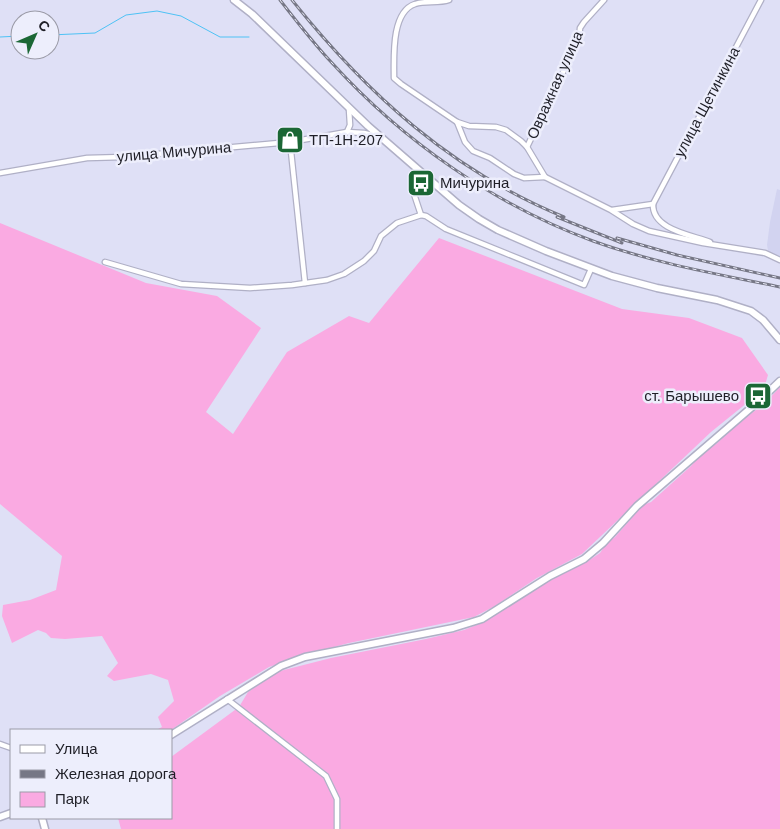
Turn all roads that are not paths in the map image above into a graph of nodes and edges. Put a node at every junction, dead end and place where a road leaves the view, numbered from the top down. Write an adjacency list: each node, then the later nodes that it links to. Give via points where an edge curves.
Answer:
1 (449, 0): 6 (street, via 416,4 404,12 396,30 394,78)
2 (604, 0): 10 (street, Овражная улица, via 580,28 579,39)
3 (761, 0): 14 (street, улица Щетинкина)
4 (241, 3): 5 (main road)
5 (349, 109): 7 (street); 8 (main road)
6 (457, 122): 10 (street, via 506,130); 12 (street, via 472,151 524,178)
7 (347, 132): 8 (street, улица Мичурина); 9 (street, улица Мичурина)
8 (380, 137): 20 (main road, via 479,219)
9 (290, 142): 11 (street, улица Мичурина, via 87,158); 21 (street)
10 (527, 147): 12 (street)
11 (0, 172)
12 (544, 177): 15 (street)
13 (412, 188): 16 (street)
14 (653, 204): 15 (street); 17 (street, via 656,215 674,231)
15 (611, 210): 17 (street, via 649,231)
16 (421, 215): 20 (street, via 446,229 584,285); 21 (street, via 397,222 381,236 374,251 364,261 344,274)
17 (716, 245): 18 (street, via 765,253)
18 (780, 260)
19 (105, 262): 21 (street, via 181,284 250,288)
20 (591, 269): 22 (main road, via 656,288 717,300 751,312 763,320)
21 (305, 283)
22 (780, 340)
23 (780, 381): 24 (main road, via 637,506 584,559 550,576 482,619 453,628 306,657 281,666)
24 (227, 699): 25 (main road); 26 (street, via 326,776 337,799)
25 (172, 734)
26 (337, 829)

